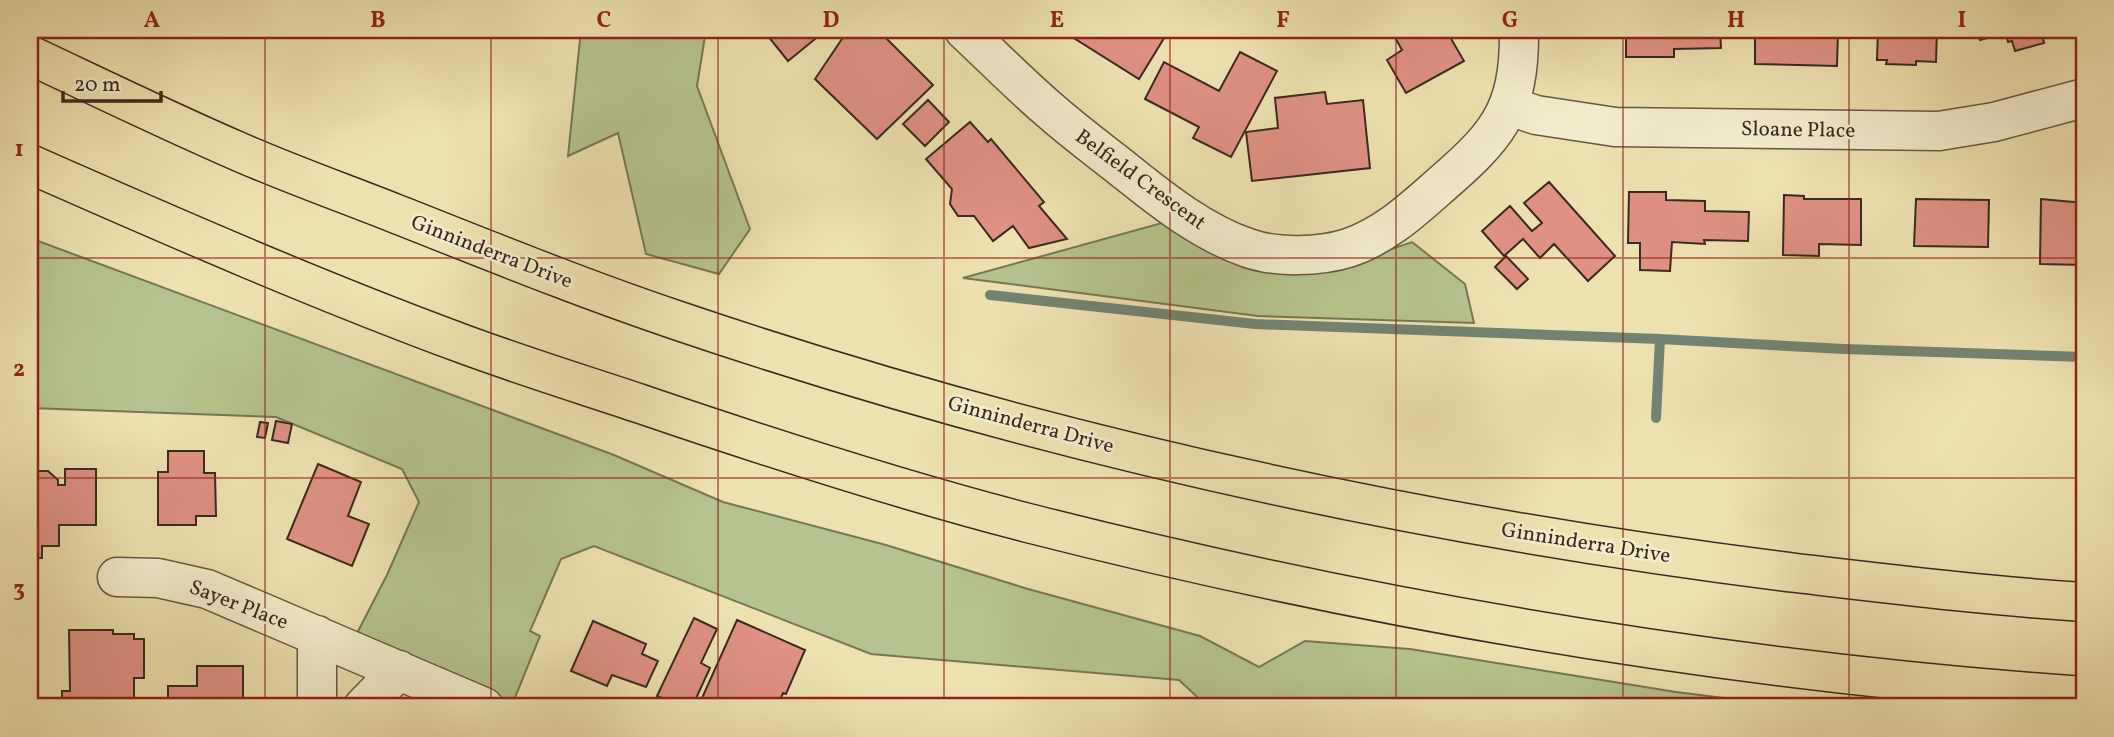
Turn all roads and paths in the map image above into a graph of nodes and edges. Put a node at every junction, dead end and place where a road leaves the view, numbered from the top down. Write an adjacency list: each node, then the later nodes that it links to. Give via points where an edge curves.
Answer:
1 (964, 30): 5 (street, Belfield Crescent, via 1052,113 1203,228 1250,249 1298,256 1348,248 1393,226 1470,160)
2 (1519, 30): 5 (street, Belfield Crescent, via 1520,64)
3 (30, 55): 8 (main road, Ginninderra Drive, via 238,151 506,258 843,373 1041,428 1346,500 1524,533 1754,568)
4 (2084, 98): 5 (street, Sloane Place, via 1939,131 1615,127 1536,115)
5 (1510, 106)
6 (30, 164): 11 (main road, via 194,237 464,344 791,455 1025,522 1311,590 1490,624 1853,676)
7 (117, 577): 9 (street, Sayer Place, via 158,578 207,589)
8 (2084, 602)
9 (317, 635): 10 (street, Sayer Place); 12 (street)
10 (399, 670): 13 (street); 14 (street, Sayer Place)
11 (2084, 696)
12 (317, 707)
13 (363, 707)
14 (484, 707)

